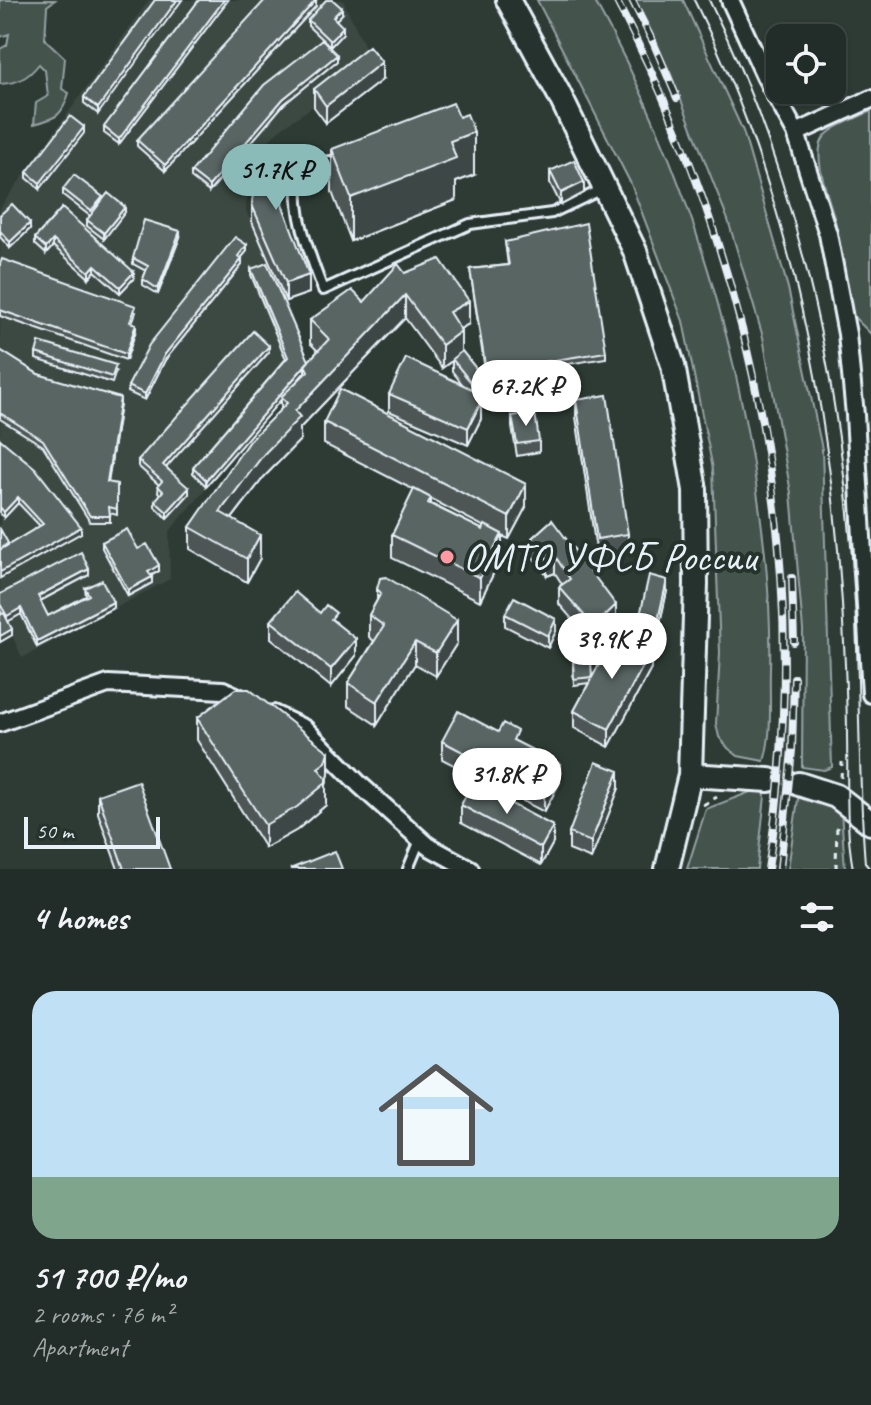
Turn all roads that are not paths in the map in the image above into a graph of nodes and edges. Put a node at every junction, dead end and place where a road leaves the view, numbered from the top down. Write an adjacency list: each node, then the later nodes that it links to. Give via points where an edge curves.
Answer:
1 (508, 0): 6 (main road)
2 (730, 0): 4 (street)
3 (871, 99): 4 (street)
4 (796, 133): 7 (street, via 828,234 847,334)
5 (349, 156): 6 (lane, via 312,165 296,191 323,290 470,224 552,213)
6 (605, 187): 9 (main road, via 635,251 673,365 695,490)
7 (871, 694)
8 (0, 723): 13 (street, via 108,684 223,690 305,729)
9 (690, 775): 10 (main road); 16 (main road)
10 (769, 780)
11 (799, 784): 12 (main road, via 836,796)
12 (871, 823)
13 (420, 839): 14 (lane); 15 (street)
14 (408, 869)
15 (470, 869)
16 (667, 869)

